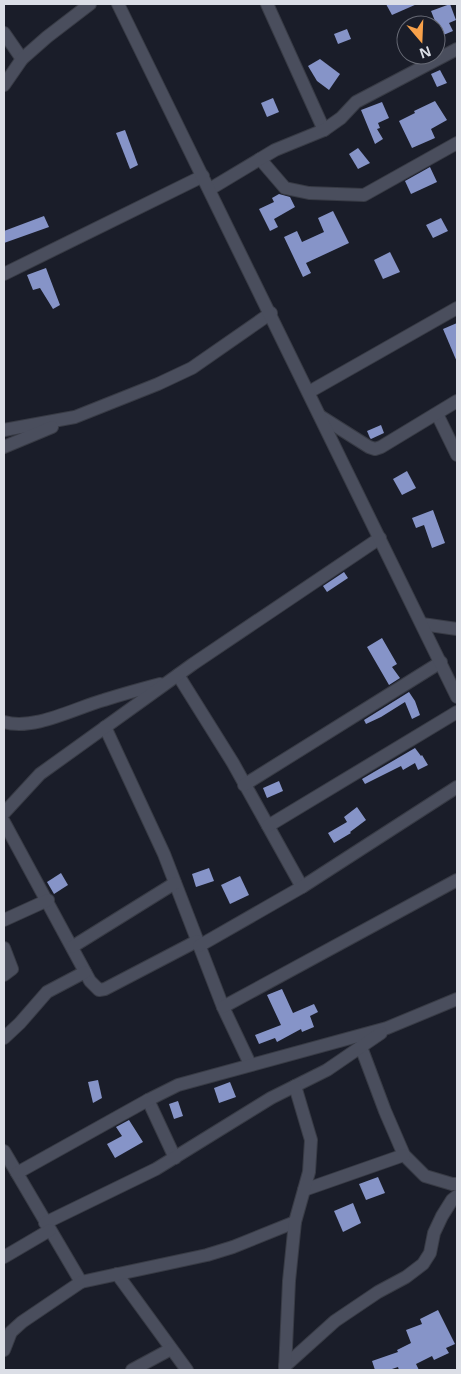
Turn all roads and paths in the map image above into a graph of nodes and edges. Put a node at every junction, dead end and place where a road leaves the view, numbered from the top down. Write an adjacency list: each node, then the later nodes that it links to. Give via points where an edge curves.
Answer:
1 (90, 4): 6 (street)
2 (118, 4): 11 (street)
3 (267, 4): 8 (street)
4 (4, 33): 6 (street)
5 (457, 49): 8 (street, via 356,102)
6 (22, 59): 7 (street)
7 (4, 85)
8 (324, 130): 10 (street)
9 (457, 143): 10 (street, via 364,195 309,193 285,188)
10 (260, 159): 12 (street)
11 (203, 176): 12 (street); 13 (street)
12 (210, 189): 15 (street)
13 (4, 274)
14 (457, 308): 16 (street)
15 (271, 313): 16 (street); 20 (street, via 192,368)
16 (308, 392): 19 (street)
17 (457, 401): 18 (street)
18 (437, 414): 19 (street, via 375,448); 23 (street)
19 (320, 416): 24 (street)
20 (76, 417): 21 (street); 22 (street)
21 (4, 430)
22 (4, 447)
23 (457, 455)
24 (380, 538): 25 (street); 28 (street)
25 (422, 624): 26 (street); 27 (street)
26 (457, 629)
27 (441, 662): 29 (street); 33 (street)
28 (172, 678): 31 (street, via 40,721); 32 (street); 33 (street, via 233,763)
29 (457, 697)
30 (457, 712): 37 (street)
31 (5, 723)
32 (105, 727): 35 (street, via 40,774); 39 (street)
33 (244, 785): 37 (street)
34 (457, 787): 40 (street)
35 (4, 813)
36 (4, 822): 41 (street)
37 (268, 826): 40 (street)
38 (457, 880): 49 (street)
39 (175, 884): 43 (street); 44 (street)
40 (302, 887): 43 (street)
41 (48, 900): 42 (street); 44 (street)
42 (4, 920)
43 (198, 944): 46 (street, via 105,989 95,988); 49 (street)
44 (72, 947): 46 (street)
45 (4, 948): 47 (street, via 12,966)
46 (85, 972): 51 (street, via 48,992)
47 (4, 975)
48 (457, 999): 50 (street)
49 (223, 1008): 53 (street)
50 (387, 1028): 52 (street); 53 (street)
51 (4, 1038)
52 (361, 1047): 54 (street, via 327,1070); 57 (street)
53 (250, 1064): 55 (street, via 178,1085)
54 (295, 1086): 58 (street); 61 (street, via 311,1140)
55 (148, 1100): 58 (street); 59 (street)
56 (4, 1151): 59 (street)
57 (404, 1155): 60 (street, via 424,1176); 61 (street)
58 (175, 1158): 64 (street)
59 (17, 1173): 64 (street)
60 (457, 1184)
61 (304, 1190): 63 (street)
62 (457, 1196): 70 (street, via 442,1216 423,1264 336,1321)
63 (295, 1222): 66 (street, via 216,1252); 70 (street)
64 (48, 1227): 65 (street); 67 (street)
65 (4, 1257)
66 (117, 1274): 67 (street); 68 (street)
67 (80, 1282): 69 (street, via 22,1322 11,1332)
68 (171, 1349): 71 (street); 72 (street)
69 (4, 1350)
70 (285, 1368)
71 (132, 1370)
72 (187, 1370)

